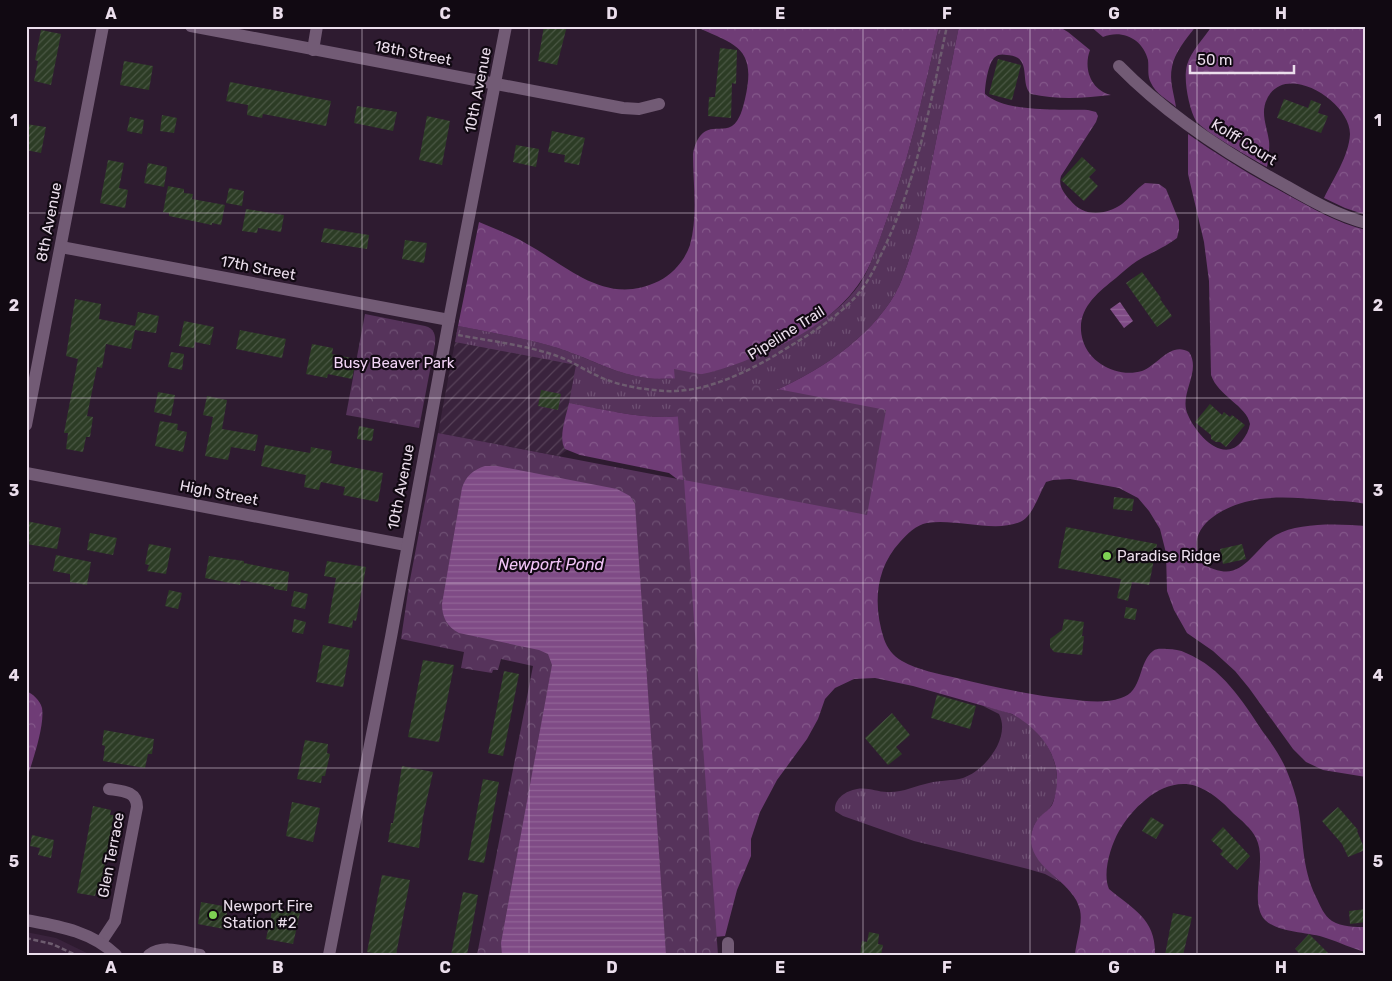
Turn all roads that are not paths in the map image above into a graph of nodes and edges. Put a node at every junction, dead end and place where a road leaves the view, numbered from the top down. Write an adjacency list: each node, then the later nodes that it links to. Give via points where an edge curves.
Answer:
1 (104, 26): 10 (street, 8th Avenue)
2 (190, 26): 5 (street, 18th Street)
3 (317, 26): 5 (street)
4 (506, 26): 7 (street, 10th Avenue)
5 (313, 50): 7 (street, 18th Street)
6 (1119, 66): 9 (street, Kolff Court, via 1170,111 1234,158 1326,208)
7 (495, 85): 8 (street, 18th Street, via 629,109); 11 (street, 10th Avenue)
8 (659, 104)
9 (1366, 223)
10 (61, 247): 11 (street, 17th Street); 12 (street, 8th Avenue)
11 (448, 326): 14 (street, 10th Avenue)
12 (26, 425)
13 (26, 473): 14 (street, High Street)
14 (406, 545): 21 (street, 10th Avenue)
15 (109, 789): 17 (street, Glen Terrace, via 131,794 137,807 116,916)
16 (26, 920): 17 (street, via 68,929)
17 (101, 942): 18 (street)
18 (116, 955)
19 (149, 955): 20 (street, via 165,949)
20 (200, 955)
21 (329, 955)

